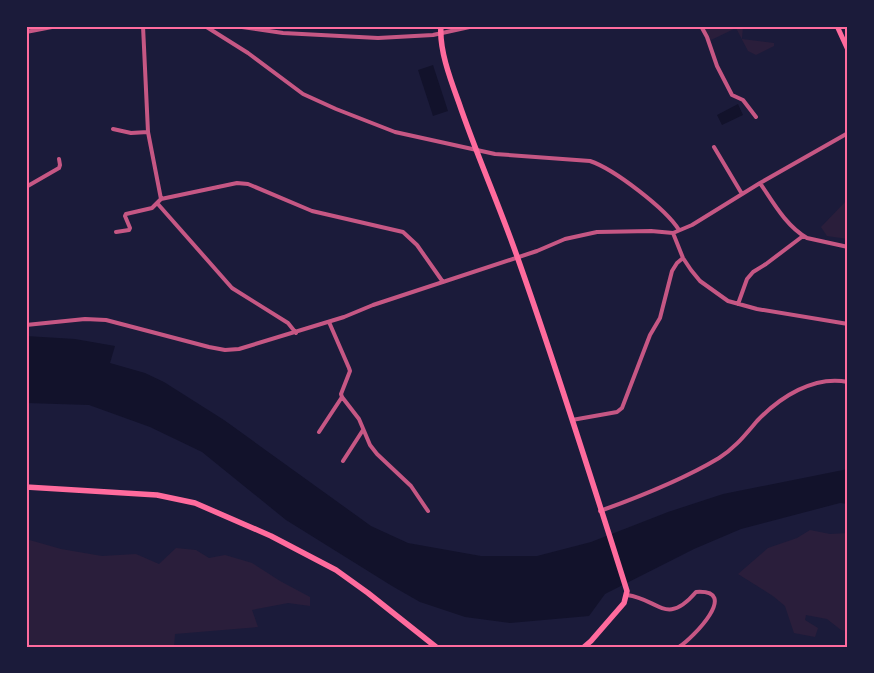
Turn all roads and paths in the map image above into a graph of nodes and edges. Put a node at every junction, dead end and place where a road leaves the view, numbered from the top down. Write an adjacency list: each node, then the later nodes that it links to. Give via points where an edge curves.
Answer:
1 (57, 26): 9 (street)
2 (143, 26): 14 (street)
3 (205, 26): 17 (street, via 316,101 395,132)
4 (235, 26): 10 (street, via 378,38)
5 (441, 26): 10 (main road)
6 (474, 26): 10 (street)
7 (701, 26): 12 (street, via 732,95 743,100)
8 (837, 26): 11 (main road)
9 (26, 32)
10 (440, 34): 17 (main road, via 452,84)
11 (848, 50)
12 (756, 117)
13 (113, 129): 14 (street)
14 (148, 132): 22 (street)
15 (848, 133): 19 (street)
16 (714, 147): 21 (street)
17 (475, 150): 24 (street, via 599,164 668,215); 29 (main road)
18 (59, 159): 20 (street, via 59,168)
19 (760, 183): 21 (street); 27 (street, via 784,218)
20 (26, 186)
21 (742, 194): 24 (street)
22 (161, 199): 23 (street); 31 (street, via 237,183 248,184 312,211 403,232 417,245)
23 (157, 203): 25 (street, via 152,208 126,214 129,230); 36 (street, via 232,288 288,323)
24 (679, 230): 26 (street)
25 (116, 232)
26 (674, 232): 29 (street, via 597,232 565,239); 30 (street)
27 (803, 236): 28 (street); 32 (street, via 753,272)
28 (848, 247)
29 (518, 258): 31 (street); 39 (main road)
30 (683, 258): 32 (street, via 700,281 721,297); 39 (street, via 672,271 660,318 650,335 622,408)
31 (443, 282): 33 (street)
32 (738, 304): 34 (street)
33 (329, 322): 36 (street); 38 (street, via 350,372)
34 (848, 324)
35 (26, 325): 36 (street, via 106,320 225,350)
36 (296, 332)
37 (848, 382): 45 (street, via 828,380 790,394 758,420 734,448 718,459)
38 (342, 397): 40 (street); 41 (street)
39 (572, 420): 45 (main road)
40 (364, 430): 42 (street); 44 (street, via 377,454 411,486)
41 (319, 432)
42 (342, 461)
43 (26, 487): 47 (main road, via 157,496 195,503 271,536 336,570)
44 (428, 511)
45 (602, 513): 46 (main road)
46 (627, 593): 48 (main road, via 624,603); 49 (street, via 665,609 684,605 696,592 706,591 715,598 710,617)
47 (436, 647)
48 (584, 647)
49 (679, 647)

